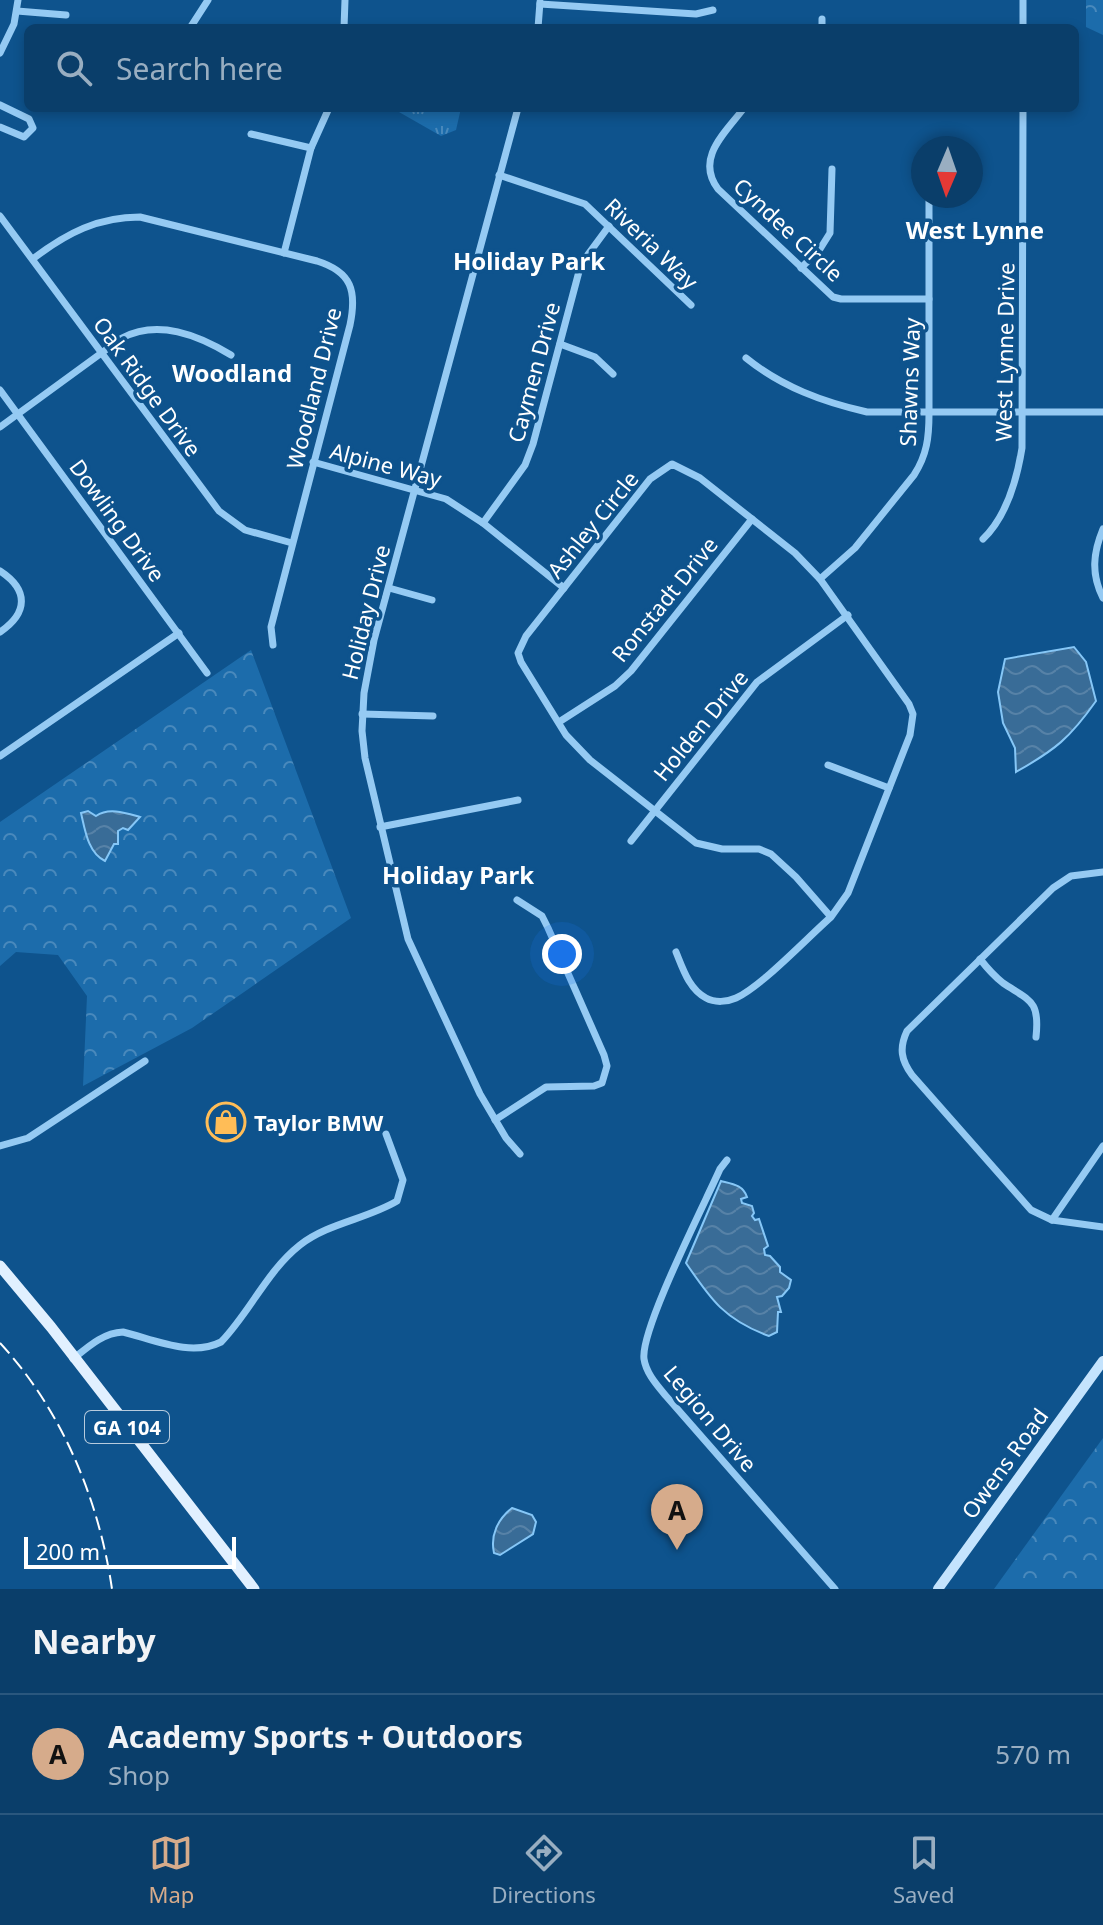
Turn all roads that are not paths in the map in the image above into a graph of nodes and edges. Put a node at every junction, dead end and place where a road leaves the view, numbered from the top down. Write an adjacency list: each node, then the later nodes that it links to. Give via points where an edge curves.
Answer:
1 (18, 0): 7 (street)
2 (208, 0): 9 (street)
3 (345, 0): 10 (street)
4 (1023, 0): 12 (street)
5 (540, 2): 6 (street, via 696,14); 11 (street)
6 (713, 10)
7 (17, 11): 8 (street); 13 (street)
8 (66, 15)
9 (193, 24)
10 (344, 24)
11 (538, 24)
12 (1023, 24)
13 (0, 53)
14 (0, 105): 19 (street, via 29,119 33,128 24,137)
15 (327, 112): 21 (street)
16 (517, 112): 23 (street, Holiday Drive)
17 (741, 112): 29 (street, Cyndee Circle, via 709,156 709,173 718,189)
18 (1023, 112): 39 (street, West Lynne Drive)
19 (0, 127)
20 (251, 134): 21 (street)
21 (311, 148): 27 (street)
22 (832, 169): 29 (street, via 830,233)
23 (499, 175): 26 (street, Riveria Way, via 585,204); 44 (street, Holiday Drive)
24 (929, 208): 30 (street, Shawns Way)
25 (0, 216): 28 (street, Oak Ridge Drive)
26 (609, 226): 31 (street, Riveria Way); 32 (street, Caymen Drive, via 581,264)
27 (284, 253): 28 (street, Woodland Drive, via 160,221 121,217 75,231); 43 (street, Woodland Drive, via 331,265 349,281 353,294 350,325)
28 (34, 258): 33 (street, Oak Ridge Drive)
29 (801, 268): 30 (street, Cyndee Circle, via 841,299)
30 (929, 299): 41 (street, Shawns Way)
31 (691, 305)
32 (560, 344): 36 (street, via 595,357); 46 (street, Caymen Drive, via 525,465)
33 (102, 352): 34 (street, via 136,330 152,328 210,342); 40 (street); 49 (street, Oak Ridge Drive, via 219,511 245,530)
34 (231, 355)
35 (746, 358): 41 (street, via 786,386 845,407)
36 (613, 374)
37 (0, 390): 40 (street, Dowling Drive)
38 (1103, 412): 39 (street)
39 (1023, 413): 41 (street); 48 (street, West Lynne Drive, via 1019,467 996,527)
40 (18, 414): 42 (street); 58 (street, Dowling Drive)
41 (929, 414): 51 (street, Shawns Way, via 927,449 914,475 855,548)
42 (0, 427)
43 (313, 462): 44 (street, Alpine Way); 49 (street, Woodland Drive)
44 (415, 489): 46 (street, Alpine Way, via 446,499); 52 (street, Holiday Drive)
45 (752, 519): 51 (street, Ashley Circle); 53 (street, Ashley Circle, via 689,470 672,464 650,479); 63 (street, Ronstadt Drive, via 631,671)
46 (483, 523): 53 (street, Alpine Way)
47 (1103, 529): 54 (street, via 1093,569)
48 (983, 539)
49 (292, 543): 59 (street, Woodland Drive, via 271,627)
50 (0, 571): 57 (street, via 22,602 18,617)
51 (820, 579): 56 (street, Ashley Circle)
52 (389, 588): 55 (street); 61 (street, Holiday Drive, via 367,667)
53 (564, 588): 63 (street, Ashley Circle, via 518,653)
54 (1103, 598)
55 (432, 600)
56 (848, 615): 66 (street, Ashley Circle, via 913,714); 68 (street, Holden Drive, via 757,682)
57 (0, 632)
58 (179, 633): 60 (street, Dowling Drive); 64 (street)
59 (273, 645)
60 (207, 673)
61 (362, 714): 62 (street); 69 (street, Holiday Drive)
62 (433, 716)
63 (559, 722): 68 (street, Ashley Circle, via 577,748)
64 (1, 754)
65 (828, 765): 66 (street)
66 (889, 788): 73 (street, Ashley Circle, via 848,893)
67 (518, 800): 69 (street)
68 (654, 811): 70 (street, Holden Drive); 73 (street, Ashley Circle, via 686,837 709,847 771,854)
69 (380, 827): 78 (street, Holiday Drive, via 408,939)
70 (631, 841)
71 (1103, 872): 75 (street, via 1062,881)
72 (517, 900): 78 (street, via 542,916 607,1066 602,1083 546,1087)
73 (831, 917): 74 (street, Ashley Circle, via 737,998 704,997)
74 (676, 952)
75 (980, 959): 76 (street, via 1002,982 1032,1001); 84 (street, via 907,1031 902,1041 904,1064 1022,1201)
76 (1036, 1037)
77 (145, 1061): 80 (street, via 28,1138)
78 (495, 1120): 82 (street, Holiday Drive)
79 (386, 1134): 87 (street, via 403,1180 397,1201 302,1243 281,1262 221,1342 196,1349 112,1333)
80 (0, 1146)
81 (1103, 1146): 84 (street)
82 (520, 1154)
83 (727, 1160): 90 (street, Legion Drive, via 650,1329 644,1358 666,1396)
84 (1052, 1220): 85 (street)
85 (1103, 1227)
86 (0, 1266): 87 (main road, GA 104)
87 (73, 1359): 89 (main road, GA 104)
88 (1103, 1361): 91 (street, Owens Road)
89 (254, 1589)
90 (835, 1589)
91 (938, 1589)

